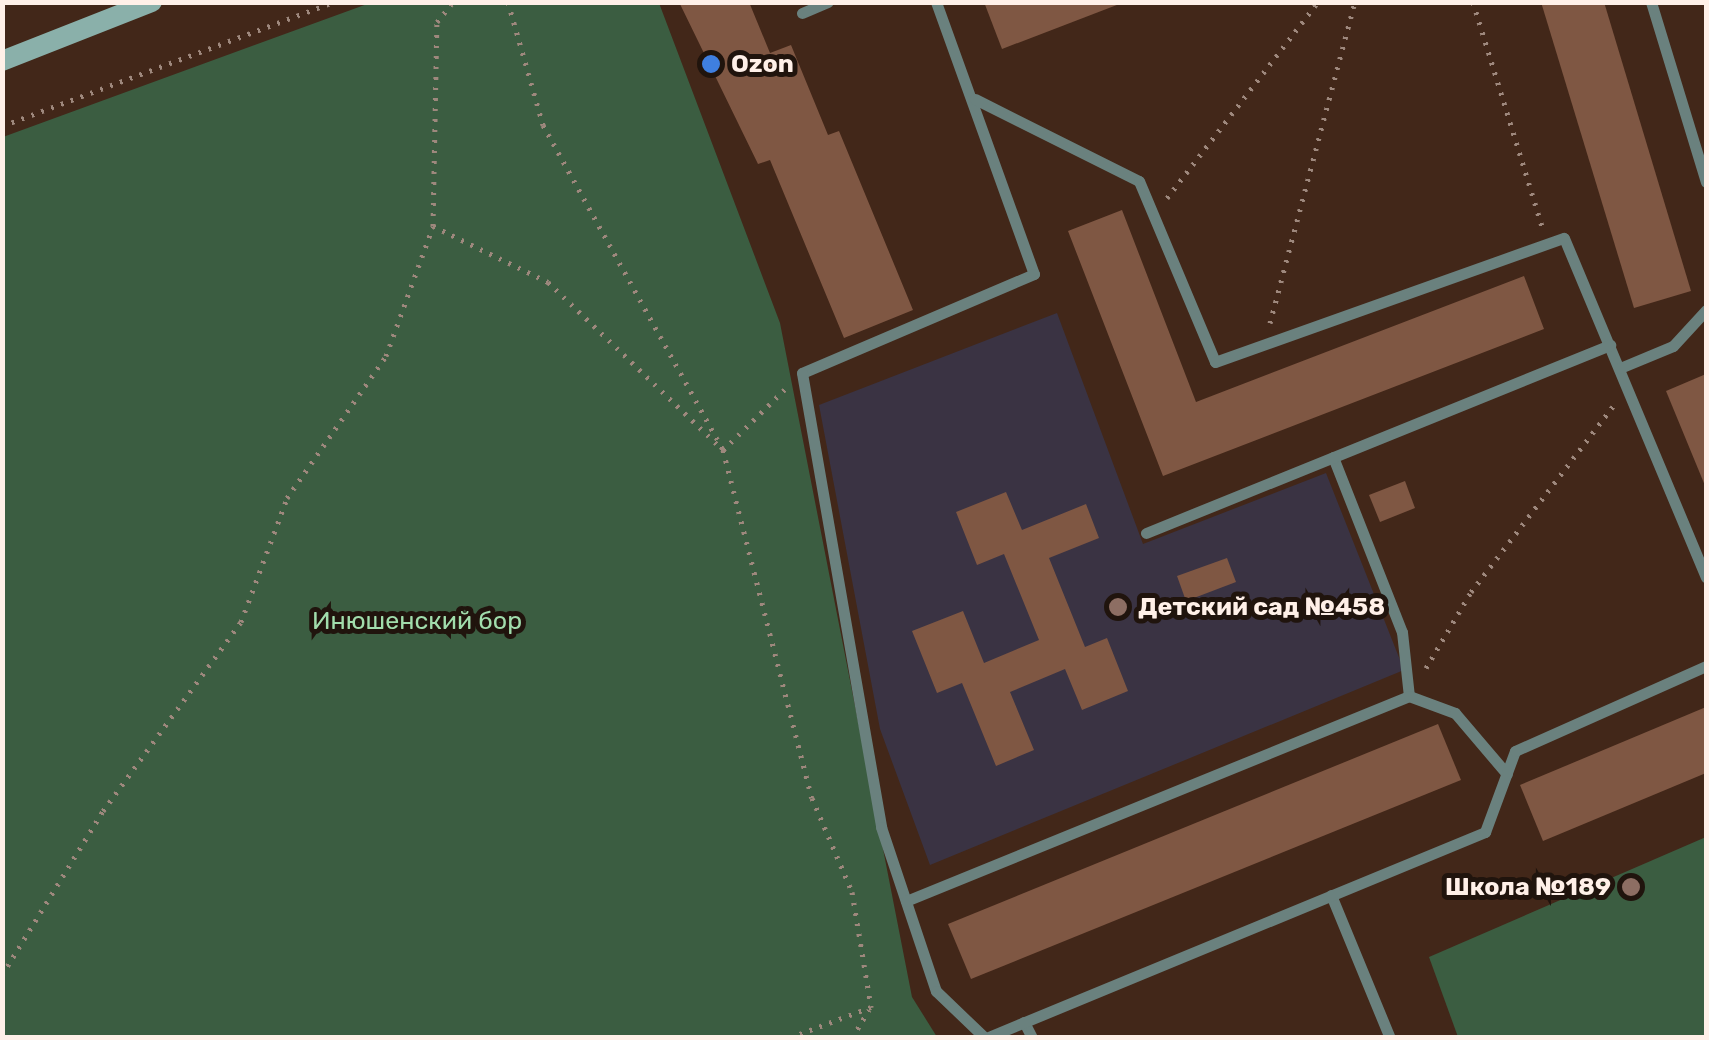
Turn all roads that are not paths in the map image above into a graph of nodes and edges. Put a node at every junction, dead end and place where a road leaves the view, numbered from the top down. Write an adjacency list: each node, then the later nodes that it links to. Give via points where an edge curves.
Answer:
1 (152, 2): 6 (main road)
2 (828, 2): 5 (lane)
3 (936, 2): 7 (lane)
4 (1650, 2): 8 (lane)
5 (802, 13)
6 (2, 61)
7 (975, 99): 10 (lane, via 1139,181 1215,362 1564,238); 19 (lane, via 1034,274 802,373 881,827)
8 (1706, 182)
9 (1706, 310): 11 (lane, via 1673,346)
10 (1610, 344): 11 (lane); 12 (lane)
11 (1620, 368): 14 (lane)
12 (1332, 457): 13 (lane); 16 (lane, via 1402,632)
13 (1146, 533)
14 (1706, 578)
15 (1706, 666): 17 (lane, via 1515,751)
16 (1409, 696): 17 (lane, via 1455,713); 19 (lane)
17 (1506, 774): 18 (lane, via 1485,832)
18 (1332, 896): 20 (lane); 23 (lane)
19 (906, 901): 21 (lane, via 936,991)
20 (1024, 1022): 21 (lane); 22 (lane)
21 (986, 1038)
22 (1032, 1038)
23 (1390, 1038)

